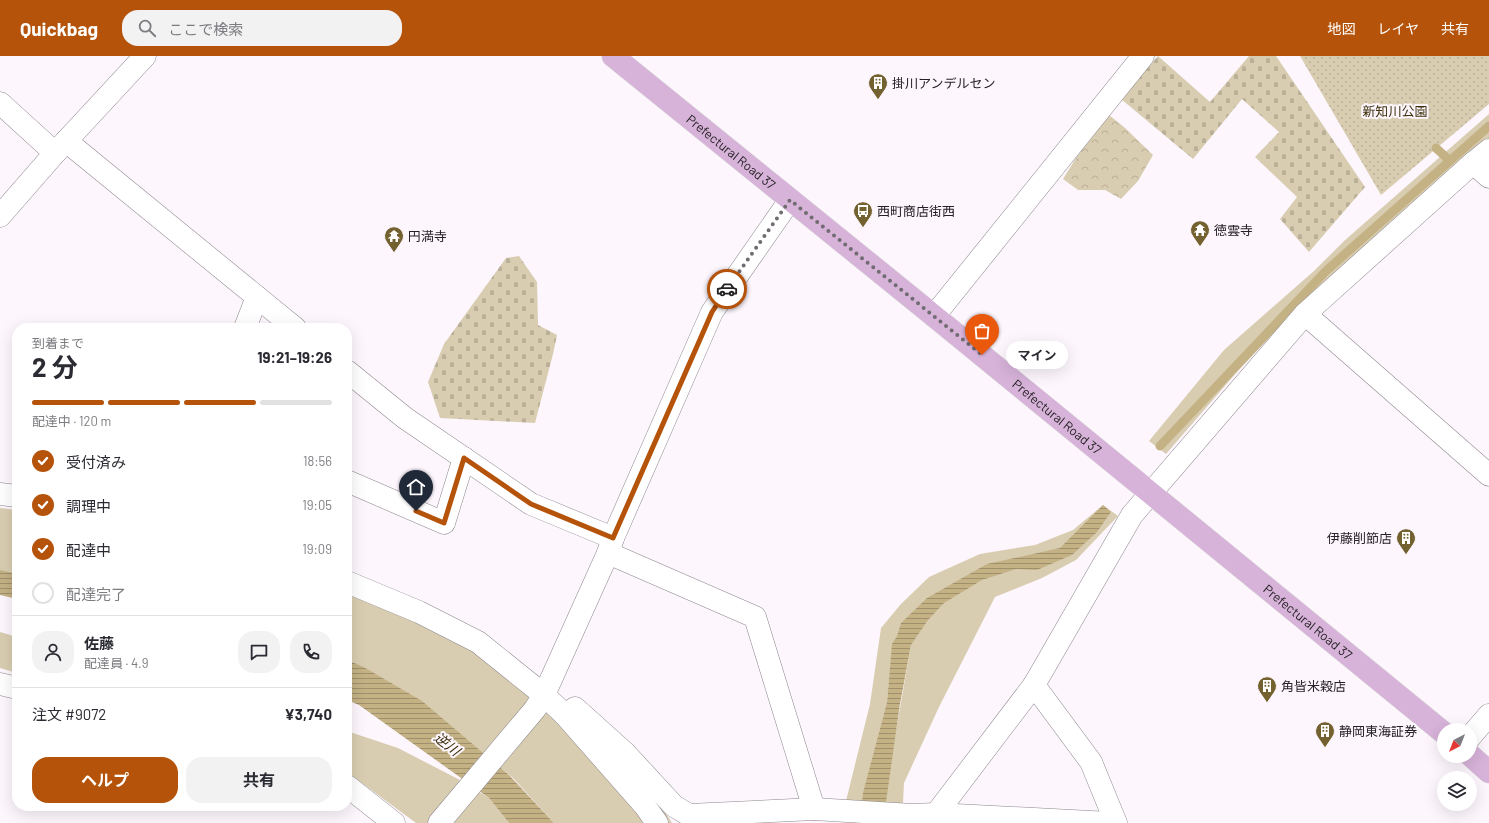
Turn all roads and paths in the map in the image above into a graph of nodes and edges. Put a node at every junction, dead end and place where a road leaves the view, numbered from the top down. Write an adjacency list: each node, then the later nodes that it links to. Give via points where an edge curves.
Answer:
1 (145, 56): 5 (street)
2 (613, 56): 8 (main road, Prefectural Road 37)
3 (1143, 56): 12 (street)
4 (0, 102): 5 (street)
5 (61, 147): 9 (street); 10 (street)
6 (1481, 156): 7 (street); 11 (street)
7 (1489, 177)
8 (790, 200): 12 (main road, Prefectural Road 37); 22 (street, via 712,312)
9 (0, 216)
10 (257, 297): 13 (street); 14 (street)
11 (1306, 314): 17 (street); 19 (street)
12 (934, 316): 19 (main road, Prefectural Road 37)
13 (247, 323)
14 (289, 323)
15 (352, 375): 16 (street, via 405,418)
16 (464, 458): 18 (street, via 444,523); 22 (street, via 531,504)
17 (1489, 476)
18 (352, 483)
19 (1151, 493): 25 (street, via 1127,523); 30 (main road, Prefectural Road 37)
20 (0, 494): 21 (street)
21 (12, 495)
22 (610, 546): 27 (street); 35 (street, via 755,617)
23 (352, 584): 27 (street, via 419,612 478,642)
24 (0, 684): 26 (street)
25 (1034, 685): 36 (street); 41 (street, via 1091,762)
26 (12, 687)
27 (539, 702): 28 (street); 38 (street)
28 (565, 715): 35 (street, via 575,708 625,753 674,806 689,814); 39 (street)
29 (1489, 715): 31 (street)
30 (1437, 727)
31 (1477, 729)
32 (1477, 761): 33 (main road)
33 (1489, 772)
34 (352, 790): 37 (street)
35 (814, 809): 36 (street, via 912,816)
36 (936, 814): 40 (street)
37 (394, 823)
38 (439, 823)
39 (657, 823)
40 (1110, 823)
41 (1116, 823)

